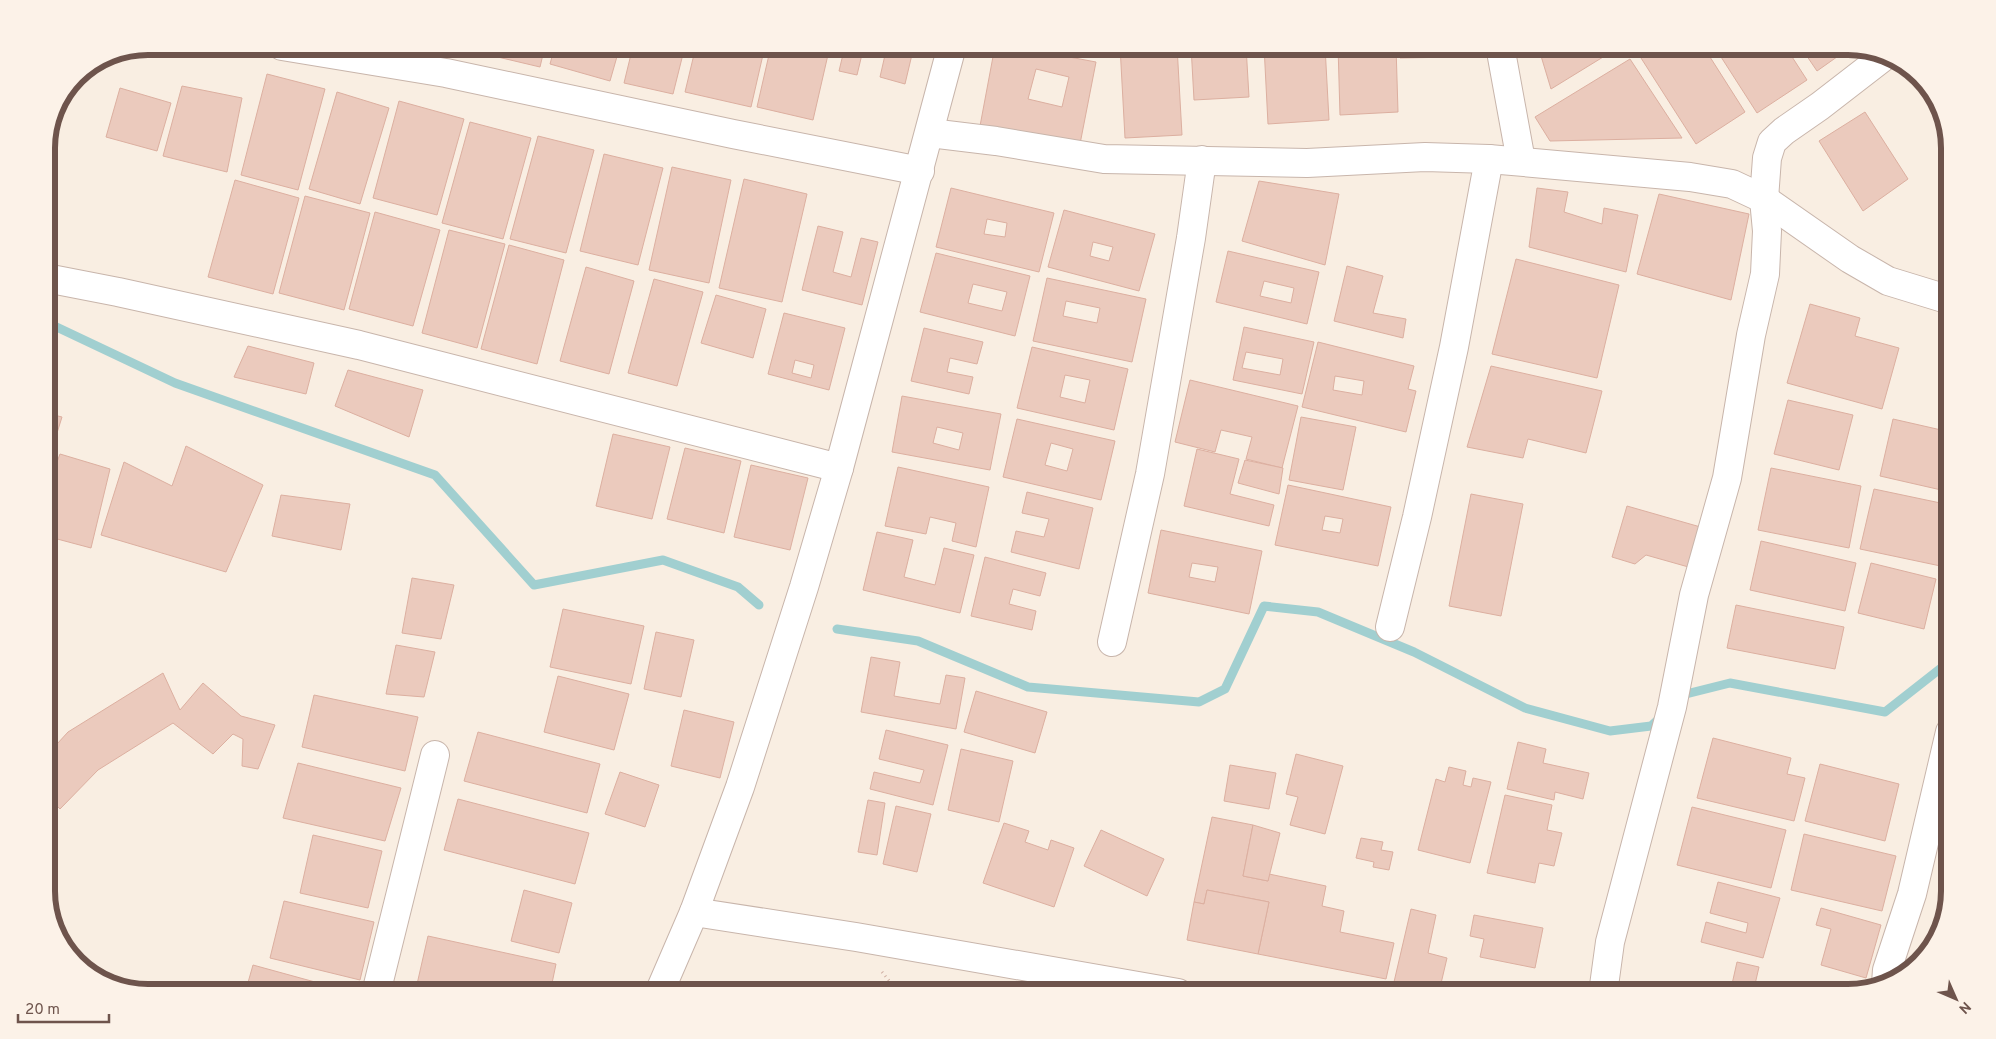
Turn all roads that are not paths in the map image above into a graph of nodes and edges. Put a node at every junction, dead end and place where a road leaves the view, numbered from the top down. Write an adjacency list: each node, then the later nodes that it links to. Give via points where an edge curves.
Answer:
1 (337, 55): 9 (street, via 446,73)
2 (950, 55): 5 (street)
3 (1502, 55): 8 (street)
4 (1879, 60): 10 (street, via 1772,142 1767,158)
5 (930, 133): 7 (street, via 1104,159); 9 (street)
6 (1489, 159): 7 (street, via 1425,157 1307,163); 8 (street); 14 (street, via 1454,347)
7 (1202, 160): 15 (street, via 1150,474)
8 (1520, 162): 10 (street, via 1690,177 1732,184)
9 (920, 171): 13 (street)
10 (1764, 199): 12 (street, via 1850,259 1888,281); 23 (street, via 1767,231 1764,274 1727,478 1694,595 1672,707 1610,942)
11 (55, 280): 13 (street, via 359,345)
12 (1941, 297)
13 (840, 468): 18 (street, via 740,787)
14 (1390, 627)
15 (1112, 642)
16 (435, 755): 20 (street)
17 (1941, 770): 19 (street, via 1912,894)
18 (694, 912): 21 (street); 22 (street)
19 (1887, 976)
20 (378, 984)
21 (663, 984)
22 (1126, 984)
23 (1604, 984)

